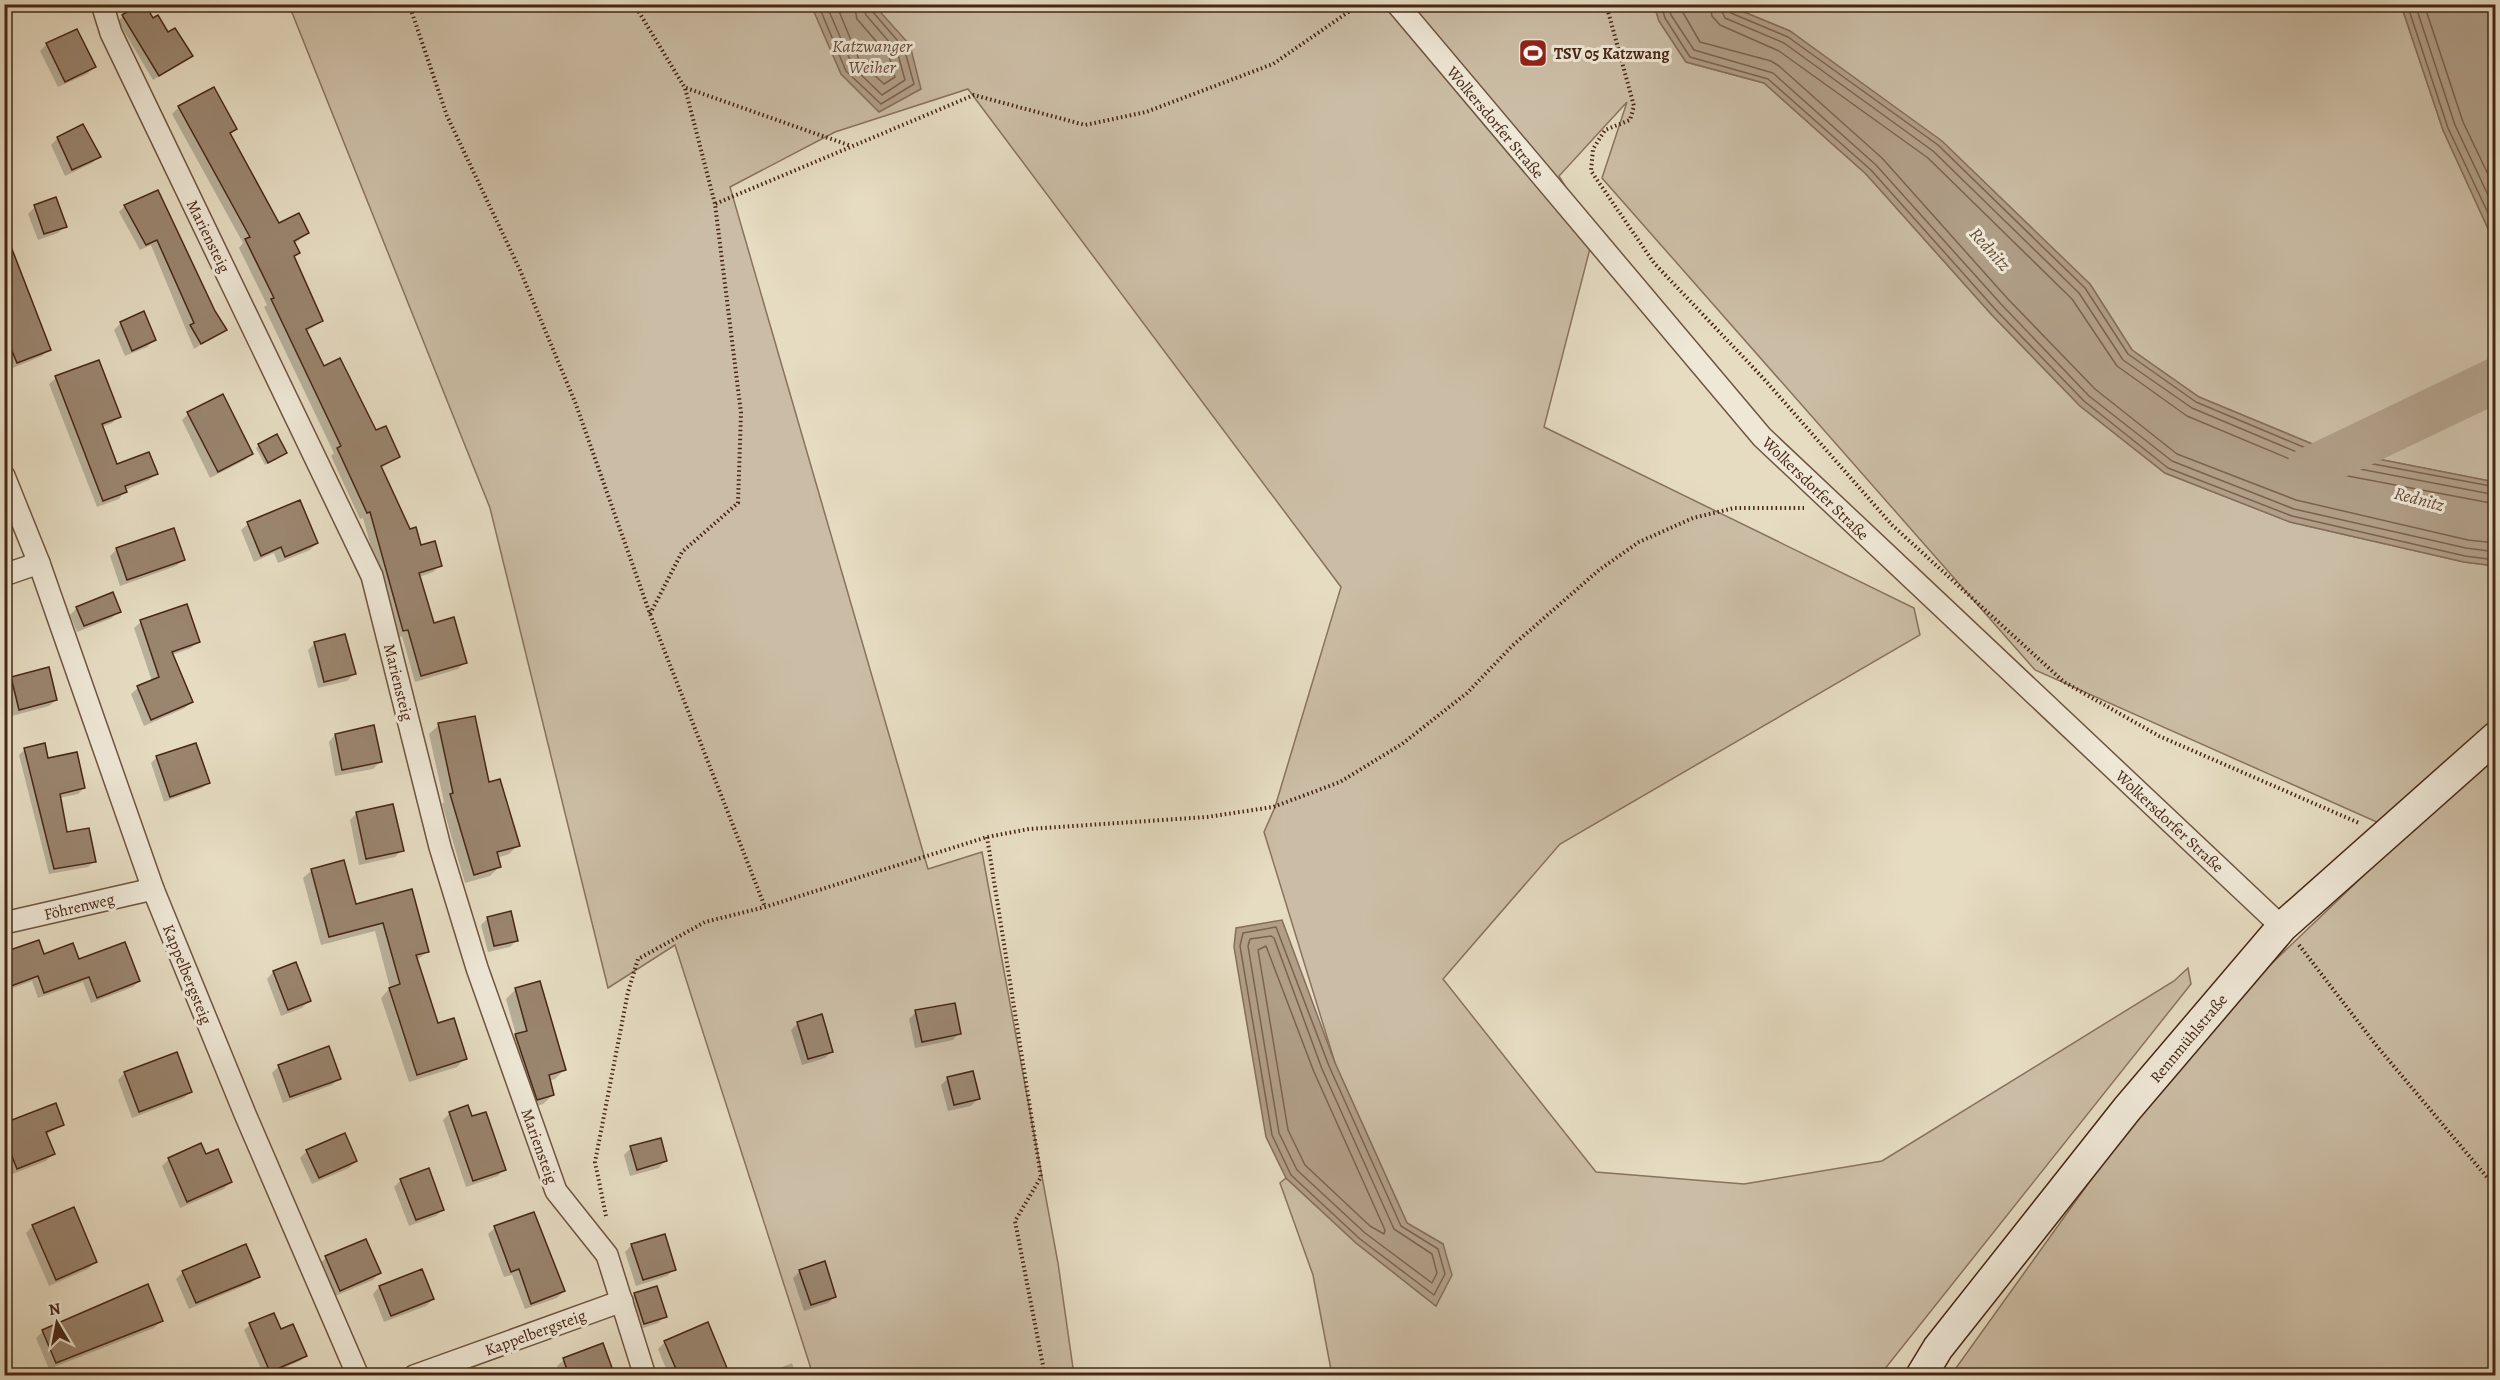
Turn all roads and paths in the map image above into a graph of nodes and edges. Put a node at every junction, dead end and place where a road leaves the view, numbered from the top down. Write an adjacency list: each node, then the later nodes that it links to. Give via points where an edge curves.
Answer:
1 (102, 4): 23 (street, Mariensteig, via 121,53 372,576 440,847 477,968 556,1191)
2 (409, 4): 14 (path, via 447,116 520,270 575,402)
3 (634, 4): 7 (path)
4 (1360, 4): 8 (path, via 1273,64 1146,112 1085,125 974,95)
5 (1397, 4): 11 (street, Wolkersdorfer Straße, via 1762,437)
6 (1606, 4): 16 (path, via 1634,106 1630,120 1605,130 1593,148 1591,171 1654,263 1764,379 1892,525 2064,682 2159,736)
7 (685, 88): 8 (path); 9 (path)
8 (852, 147): 9 (path)
9 (715, 204): 14 (path, via 741,413 738,502 682,552)
10 (4, 476): 12 (street, Kappelbergsteig)
11 (1835, 507): 17 (path, via 1734,508 1693,518 1639,542 1599,570 1520,638 1467,693 1402,744 1340,782 1273,807 1207,817 1029,829); 21 (street, Wolkersdorfer Straße)
12 (39, 563): 13 (street); 18 (street, Kappelbergsteig)
13 (4, 575)
14 (650, 614): 19 (path)
15 (2496, 737): 21 (main road, Rennmühlstraße)
16 (2368, 826)
17 (987, 837): 19 (path); 28 (path, via 1041,1177 1015,1221)
18 (153, 889): 20 (street, Föhrenweg); 25 (street, Kappelbergsteig)
19 (765, 907): 23 (path, via 705,922 638,959 628,992 596,1162 607,1221)
20 (4, 923)
21 (2282, 927): 22 (path); 29 (main road, Rennmühlstraße, via 2127,1109 1938,1348)
22 (2496, 1188)
23 (607, 1255): 24 (street, Mariensteig)
24 (622, 1301): 26 (street, Kappelbergsteig); 27 (street, Mariensteig)
25 (358, 1376)
26 (414, 1376)
27 (645, 1376)
28 (1045, 1376)
29 (1921, 1376)

